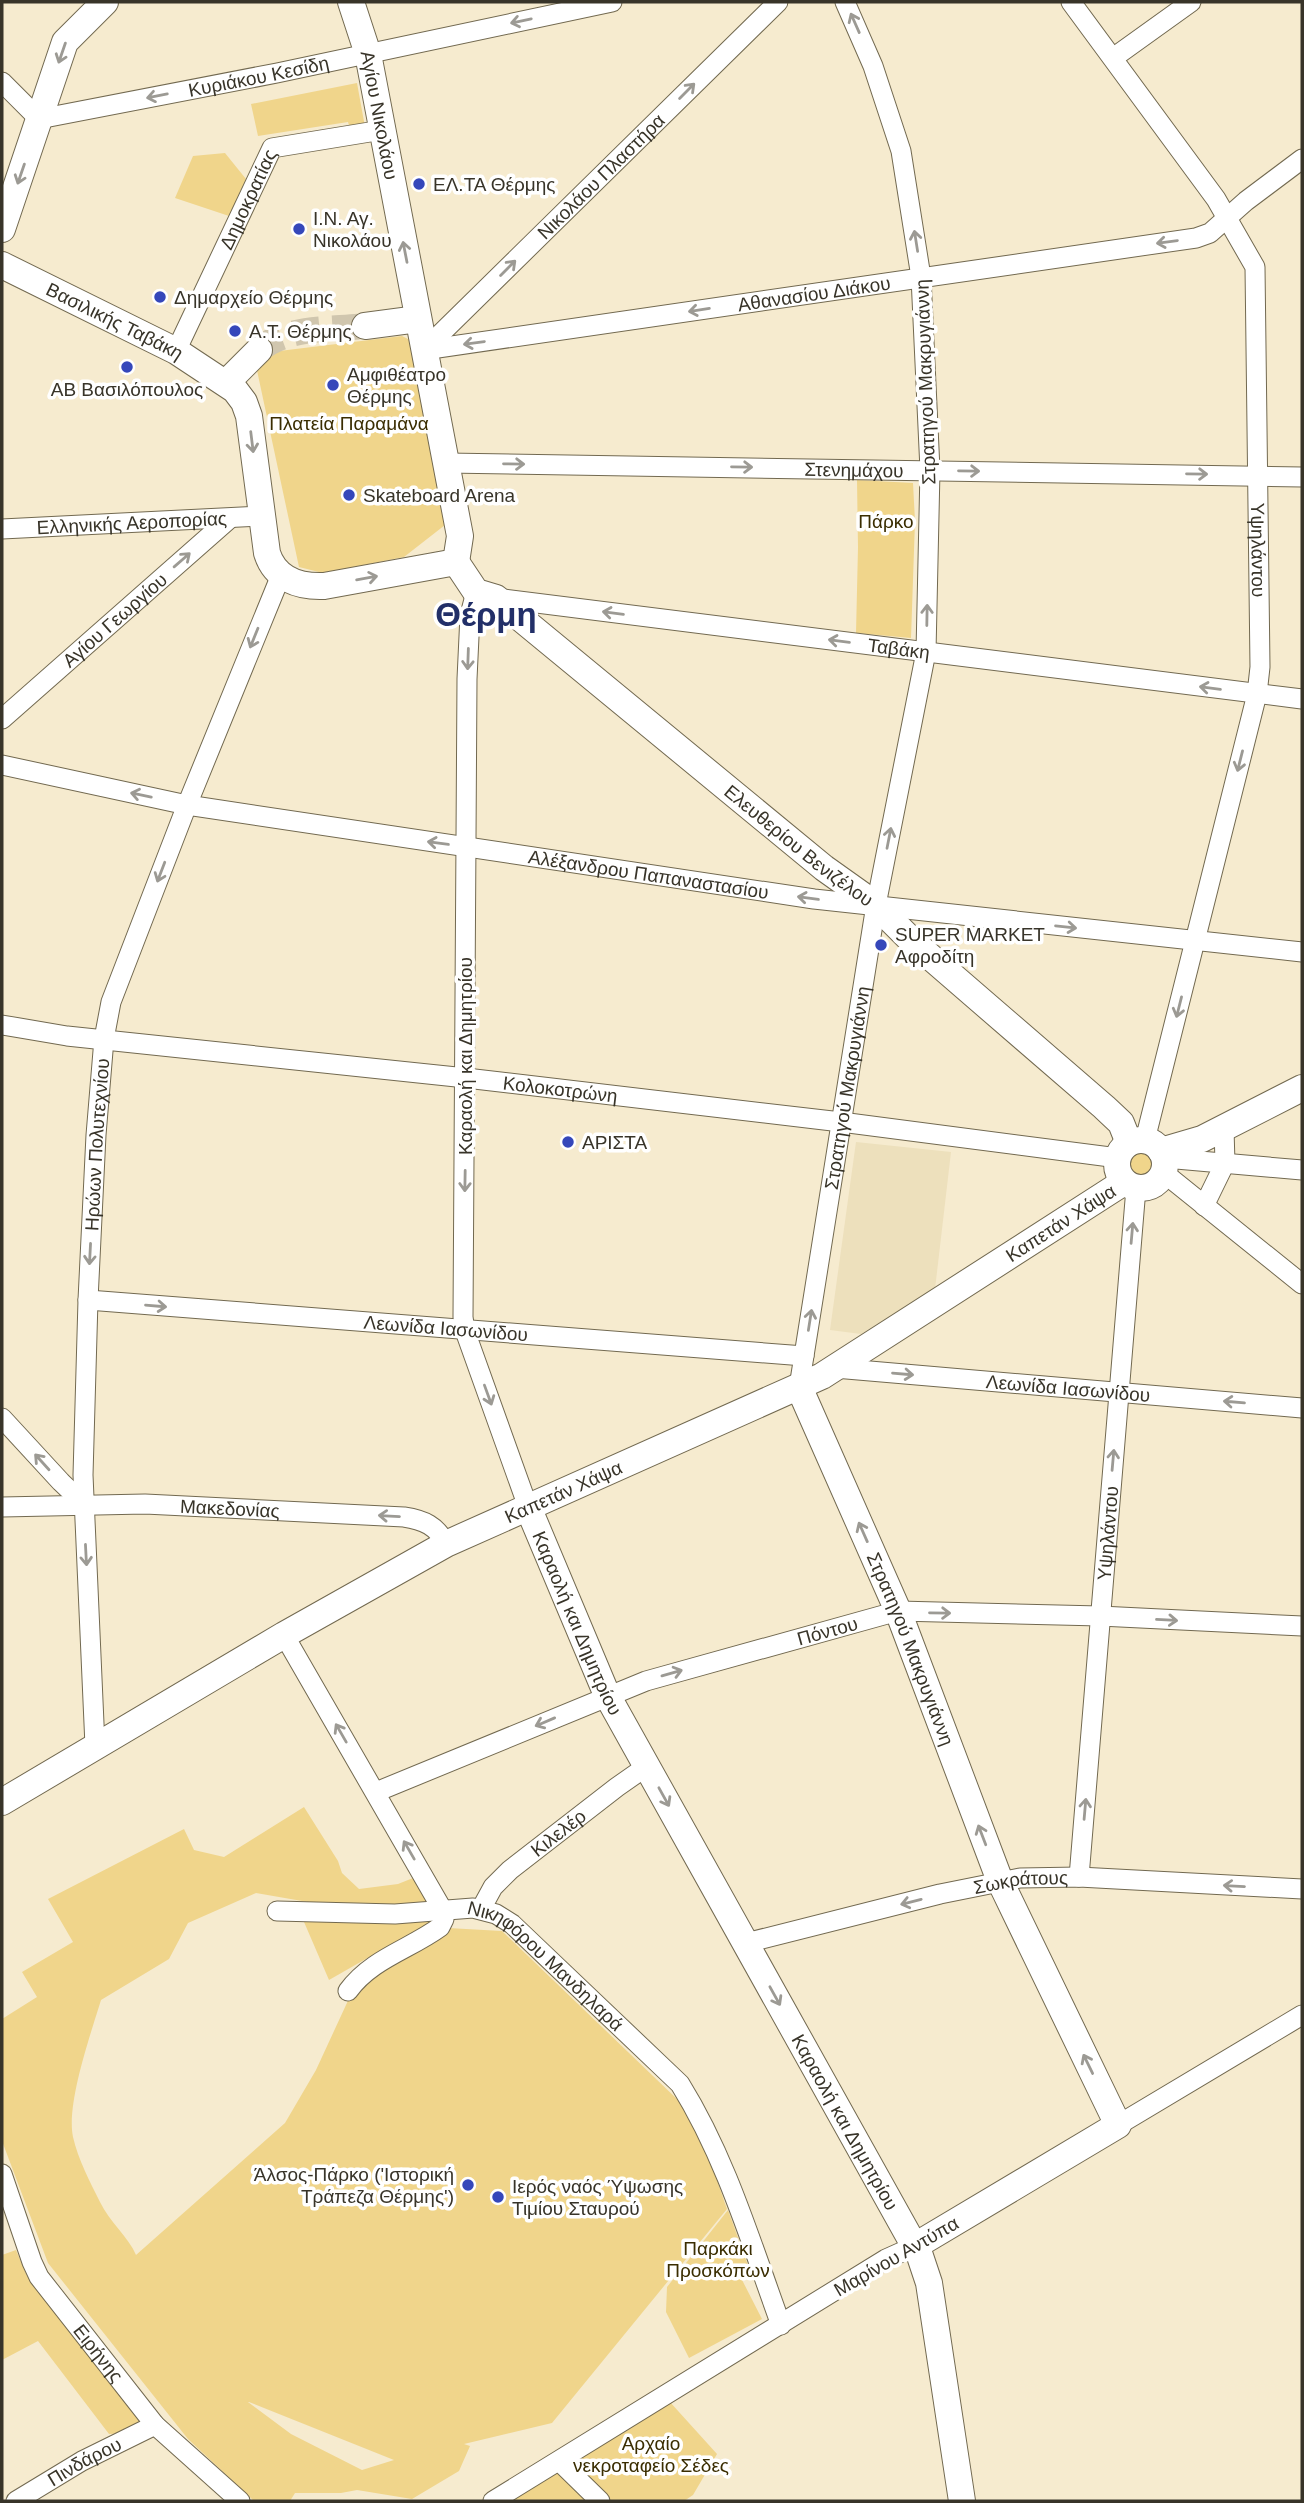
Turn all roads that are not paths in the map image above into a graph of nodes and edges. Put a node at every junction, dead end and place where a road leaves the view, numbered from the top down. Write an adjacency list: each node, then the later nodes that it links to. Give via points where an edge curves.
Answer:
1 (105, 2): 11 (main road, one-way to 11, via 65,42)
2 (351, 2): 8 (main road, Αγίου Νικολάου)
3 (612, 2): 8 (street, Κυριάκου Κεσίδη, one-way to 8)
4 (778, 2): 21 (street, Νικολάου Πλαστήρα, one-way to 4)
5 (845, 2): 17 (street, Στρατηγού Μακρυγιάννη, one-way to 5, via 901,151 873,66)
6 (1071, 2): 9 (street, Υψηλάντου)
7 (1191, 2): 9 (street)
8 (368, 54): 11 (street, Κυριάκου Κεσίδη, one-way to 11); 12 (main road, Αγίου Νικολάου)
9 (1113, 58): 14 (street, Υψηλάντου)
10 (2, 82): 11 (street)
11 (39, 119): 15 (main road, one-way to 15)
12 (382, 130): 18 (main road, Αγίου Νικολάου, one-way to 12); 22 (street, Δημοκρατίας, via 272,148)
13 (1302, 159): 14 (street, Αθανασίου Διάκου)
14 (1227, 217): 17 (street, Αθανασίου Διάκου, one-way to 17, via 1210,233 1196,238); 26 (street, Υψηλάντου, via 1255,267)
15 (2, 229)
16 (2, 265): 22 (main road, Βασιλικής Ταβάκη)
17 (921, 276): 21 (street, Αθανασίου Διάκου, one-way to 21); 25 (street, Στρατηγού Μακρυγιάννη)
18 (418, 319): 19 (main road); 21 (main road, Αγίου Νικολάου)
19 (365, 326)
20 (260, 350): 23 (main road)
21 (424, 350): 24 (main road, Αγίου Νικολάου)
22 (176, 351): 23 (main road, Βασιλικής Ταβάκη)
23 (226, 383): 28 (main road, one-way to 28, via 247,408)
24 (446, 463): 25 (street, Στενημάχου, one-way to 25); 31 (main road, Αγίου Νικολάου, via 460,536)
25 (930, 470): 26 (street, Στενημάχου, one-way to 26); 34 (street, Στρατηγού Μακρυγιάννη, one-way to 25)
26 (1259, 475): 27 (street, Στενημάχου); 35 (street, Υψηλάντου, via 1260,667)
27 (1302, 477)
28 (261, 516): 29 (street, Ελληνικής Αεροπορίας); 32 (main road, via 269,559)
29 (229, 519): 30 (street, Ελληνικής Αεροπορίας); 37 (street, Αγίου Γεωργίου, one-way to 29)
30 (2, 529)
31 (456, 562): 32 (main road, one-way to 31, via 298,584 324,586); 33 (main road, Ελευθερίου Βενιζέλου)
32 (281, 575): 39 (street, Ηρώων Πολυτεχνίου, one-way to 39)
33 (486, 595): 34 (street, Ταβάκη, one-way to 33); 40 (street, Καραολή και Δημητρίου, one-way to 40, via 470,615); 41 (main road, Ελευθερίου Βενιζέλου)
34 (926, 652): 35 (street, Ταβάκη, one-way to 34); 41 (street, Στρατηγού Μακρυγιάννη, one-way to 34)
35 (1256, 694): 36 (street, Ταβάκη); 44 (street, Υψηλάντου, one-way to 44)
36 (1302, 699)
37 (2, 719)
38 (2, 765): 39 (street, Αλέξανδρου Παπαναστασίου, one-way to 38)
39 (187, 805): 40 (street, Αλέξανδρου Παπαναστασίου, one-way to 39); 47 (street, Ηρώων Πολυτεχνίου, one-way to 47, via 111,1002)
40 (467, 847): 41 (street, Αλέξανδρου Παπαναστασίου, one-way to 40); 48 (street, Καραολή και Δημητρίου)
41 (876, 905): 42 (street, Αλέξανδρου Παπαναστασίου); 43 (main road, Ελευθερίου Βενιζέλου); 50 (street, Στρατηγού Μακρυγιάννη)
42 (935, 912): 43 (street, via 921,920); 44 (street, Αλέξανδρου Παπαναστασίου, one-way to 44)
43 (912, 941): 52 (main road, Ελευθερίου Βενιζέλου, via 1121,1123)
44 (1195, 941): 45 (street, Αλέξανδρου Παπαναστασίου); 52 (street, Υψηλάντου, one-way to 52)
45 (1302, 952)
46 (2, 1025): 47 (street, Κολοκοτρώνη)
47 (104, 1039): 48 (street, Κολοκοτρώνη); 57 (street, Ηρώων Πολυτεχνίου, one-way to 57)
48 (466, 1078): 50 (street, Κολοκοτρώνη); 58 (street, Καραολή και Δημητρίου, one-way to 58)
49 (1302, 1088): 51 (main road, Καπετάν Χάψα)
50 (841, 1122): 52 (street, Κολοκοτρώνη); 59 (street, Στρατηγού Μακρυγιάννη, one-way to 50)
51 (1224, 1129): 52 (main road, Καπετάν Χάψα); 53 (street)
52 (1143, 1162): 53 (street, Κολοκοτρώνη); 55 (street, Ελευθερίου Βενιζέλου); 60 (main road, Καπετάν Χάψα); 62 (street, Υψηλάντου, one-way to 52)
53 (1225, 1163): 54 (street, Κολοκοτρώνη); 55 (street)
54 (1302, 1170)
55 (1204, 1206): 56 (street, Ελευθερίου Βενιζέλου)
56 (1302, 1284)
57 (88, 1300): 58 (street, Λεωνίδα Ιασωνίδου, one-way to 58); 65 (street, Ηρώων Πολυτεχνίου)
58 (465, 1331): 59 (street, Λεωνίδα Ιασωνίδου); 67 (street, Καραολή και Δημητρίου, one-way to 67)
59 (804, 1356): 61 (street, Στρατηγού Μακρυγιάννη)
60 (835, 1368): 61 (main road, Καπετάν Χάψα); 62 (street, Λεωνίδα Ιασωνίδου, one-way to 62)
61 (799, 1387): 67 (main road, Καπετάν Χάψα); 69 (main road, Στρατηγού Μακρυγιάννη, one-way to 61)
62 (1119, 1392): 63 (street, Λεωνίδα Ιασωνίδου, one-way to 62); 70 (street, Υψηλάντου, one-way to 62)
63 (1302, 1408)
64 (2, 1418): 65 (street, one-way to 64)
65 (84, 1504): 66 (street, Μακεδονίας); 68 (street, Μακεδονίας, one-way to 65, via 429,1524 404,1517); 74 (street, Ηρώων Πολυτεχνίου, one-way to 74)
66 (2, 1507)
67 (528, 1507): 68 (main road, Καπετάν Χάψα); 73 (main road, Καραολή και Δημητρίου)
68 (446, 1544): 72 (main road, Καπετάν Χάψα)
69 (898, 1612): 70 (street, Πόντου, one-way to 70); 73 (street, Πόντου, one-way to 69); 79 (main road, Στρατηγού Μακρυγιάννη, one-way to 69)
70 (1100, 1616): 71 (street, Πόντου, one-way to 71); 78 (street, Υψηλάντου, one-way to 70)
71 (1302, 1626)
72 (284, 1635): 74 (main road, Καπετάν Χάψα); 76 (street, Νικηφόρου Μανδηλαρά, one-way to 72)
73 (607, 1695): 75 (main road, Καραολή και Δημητρίου); 76 (street, Πόντου, one-way to 76)
74 (96, 1746): 77 (main road, Καπετάν Χάψα)
75 (647, 1766): 82 (street, Κιλελέρ, via 510,1870 493,1886); 84 (main road, Καραολή και Δημητρίου, one-way to 84)
76 (376, 1792): 81 (street, Νικηφόρου Μανδηλαρά, one-way to 76)
77 (2, 1802)
78 (1079, 1877): 79 (street, Σωκράτους); 80 (street, Σωκράτους, one-way to 78)
79 (1000, 1881): 84 (street, Σωκράτους, one-way to 84); 87 (main road, Στρατηγού Μακρυγιάννη, one-way to 79)
80 (1302, 1889)
81 (442, 1909): 82 (street, Νικηφόρου Μανδηλαρά); 83 (street, via 396,1914); 85 (street, via 440,1927 379,1963)
82 (481, 1909): 90 (street, Νικηφόρου Μανδηλαρά, via 519,1930 680,2084 722,2163)
83 (276, 1911)
84 (746, 1943): 89 (main road, Καραολή και Δημητρίου, one-way to 89)
85 (348, 1991)
86 (1302, 2015): 87 (street, Μαρίνου Αντύπα)
87 (1118, 2125): 89 (main road, Μαρίνου Αντύπα)
88 (2, 2174): 91 (street, Ειρήνης, via 39,2277)
89 (915, 2246): 90 (street, Μαρίνου Αντύπα, via 886,2259); 97 (main road, Καραολή και Δημητρίου, via 929,2283)
90 (781, 2325): 92 (street, Μαρίνου Αντύπα)
91 (155, 2425): 93 (street, Πινδάρου); 94 (street, Ειρήνης)
92 (559, 2461): 95 (street, Μαρίνου Αντύπα); 96 (street)
93 (16, 2501)
94 (240, 2501)
95 (493, 2501)
96 (600, 2501)
97 (962, 2501)

